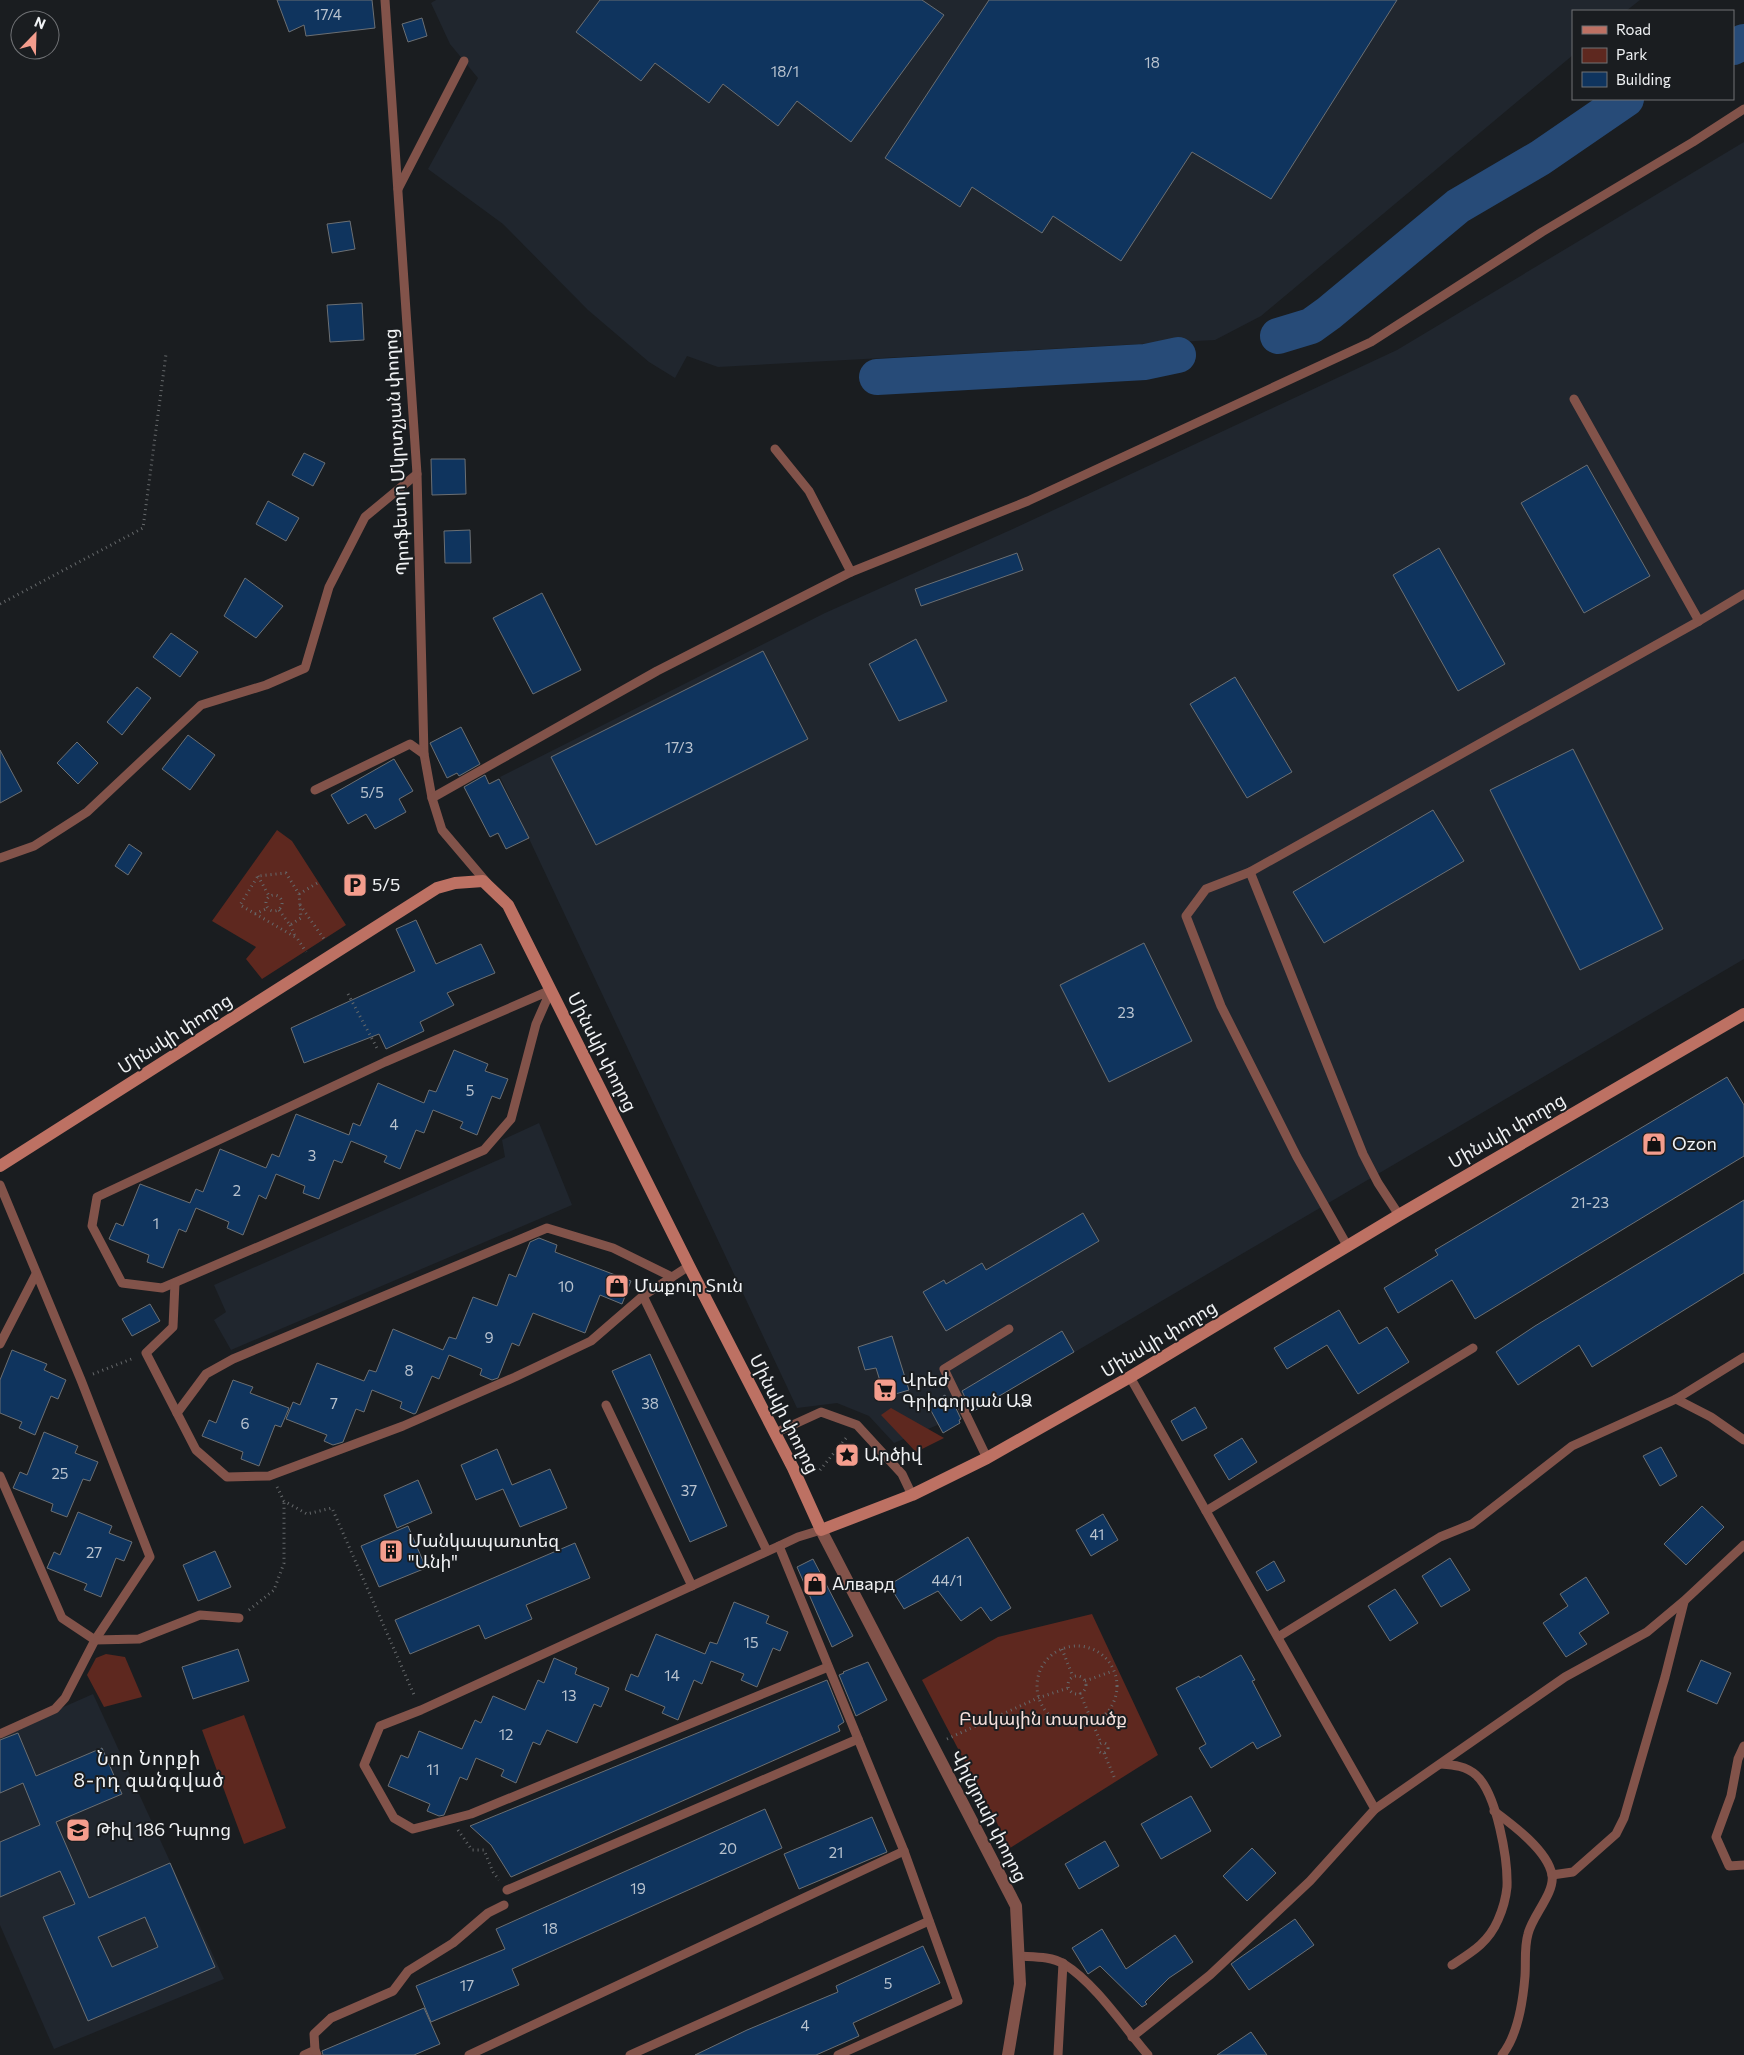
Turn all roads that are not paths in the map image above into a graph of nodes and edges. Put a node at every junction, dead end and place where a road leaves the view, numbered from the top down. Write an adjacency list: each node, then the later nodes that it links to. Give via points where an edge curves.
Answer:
1 (385, 0): 4 (lane, Պրոֆեսոր Մկրտչյան փողոց)
2 (464, 61): 4 (lane)
3 (1744, 109): 8 (lane, via 1542,232 1371,342 1028,501)
4 (397, 189): 7 (lane, Պրոֆեսոր Մկրտչյան փողոց)
5 (1574, 399): 10 (lane)
6 (775, 448): 8 (lane, via 809,491)
7 (416, 474): 11 (lane, Պրոֆեսոր Մկրտչյան փողոց); 14 (lane, via 365,517 329,587 305,668 266,685 201,705 87,812 34,846)
8 (851, 572): 13 (lane, via 657,671)
9 (1744, 594): 10 (lane)
10 (1699, 621): 15 (lane)
11 (424, 754): 12 (lane, via 410,744); 13 (lane, Պրոֆեսոր Մկրտչյան փողոց)
12 (315, 790)
13 (432, 798): 16 (lane, Պրոֆեսոր Մկրտչյան փողոց, via 442,830)
14 (0, 858)
15 (1250, 872): 21 (lane, via 1363,1154); 22 (lane, via 1206,889 1186,916 1222,1006 1297,1157)
16 (488, 884): 17 (main road, Մինսկի փողոց, via 508,905); 19 (main road, Մինսկի փողոց, via 483,880 436,888)
17 (551, 990): 23 (main road, Մինսկի փողոց); 26 (lane, via 536,1024 511,1119 484,1150); 26 (lane, via 384,1062 97,1197 92,1226 122,1283 162,1288)
18 (1744, 1014): 21 (main road, Մինսկի փողոց)
19 (0, 1166)
20 (0, 1185): 24 (lane)
21 (1399, 1215): 22 (main road, Մինսկի փողոց)
22 (1348, 1247): 32 (main road, Մինսկի փողոց)
23 (689, 1266): 25 (lane); 37 (main road, Մինսկի փողոց)
24 (36, 1274): 29 (lane); 52 (lane, via 150,1557)
25 (672, 1276): 27 (lane); 35 (lane, via 613,1248 547,1228 233,1359 206,1374)
26 (175, 1283): 35 (lane, via 173,1327 146,1353)
27 (643, 1296): 35 (lane, via 583,1345 403,1426 271,1475 227,1477 196,1450); 47 (lane)
28 (1009, 1329): 40 (lane, via 944,1369)
29 (0, 1344)
30 (1473, 1348): 43 (lane)
31 (1744, 1357): 33 (lane)
32 (1130, 1377): 40 (main road, Մինսկի փողոց); 43 (lane)
33 (1676, 1399): 36 (lane); 51 (lane, via 1572,1446 1472,1524 1440,1537)
34 (606, 1405): 48 (lane)
35 (177, 1413)
36 (1733, 1432): 38 (lane); 39 (lane)
37 (775, 1433): 42 (lane, via 821,1412 857,1425 902,1474); 44 (main road, Մինսկի փողոց)
38 (1744, 1434)
39 (1744, 1440)
40 (987, 1458): 42 (main road, Մինսկի փողոց)
41 (0, 1476): 52 (lane, via 62,1618)
42 (912, 1496): 44 (main road, Մինսկի փողոց)
43 (1206, 1511): 51 (lane)
44 (821, 1530): 46 (lane); 66 (street, Վիլնյուսի փողոց, via 1016,1906)
45 (1744, 1545): 49 (lane)
46 (779, 1546): 47 (lane); 53 (lane)
47 (766, 1551): 48 (lane)
48 (692, 1586): 53 (lane, via 380,1726 364,1764 394,1818 413,1829 471,1814)
49 (1684, 1602): 57 (lane, via 1647,1632 1565,1677); 62 (lane, via 1624,1818 1616,1834 1573,1872)
50 (239, 1618): 52 (lane, via 200,1615 139,1638)
51 (1278, 1638): 58 (lane)
52 (95, 1640): 54 (lane, via 56,1710)
53 (828, 1667): 55 (lane)
54 (0, 1734)
55 (858, 1739): 60 (lane); 63 (lane)
56 (1744, 1746): 61 (lane, via 1716,1837 1729,1866)
57 (1441, 1764): 58 (lane); 59 (lane, via 1463,1766 1477,1776 1491,1797)
58 (1375, 1809): 69 (lane, via 1310,1881 1210,1975)
59 (1494, 1810): 62 (lane, via 1544,1857); 68 (lane, via 1506,1863 1506,1889 1498,1920 1484,1943)
60 (904, 1851): 65 (lane); 72 (lane)
61 (1744, 1865)
62 (1552, 1876): 78 (lane, via 1547,1896 1528,1932 1522,1998 1509,2046)
63 (507, 1890)
64 (504, 1905): 70 (lane, via 488,1913 453,1943 408,1972 393,1991 331,2018 314,2034)
65 (929, 1922): 73 (lane); 74 (lane, via 958,2001)
66 (1019, 1956): 67 (lane, via 1044,1957); 75 (street, Վիլնյուսի փողոց, via 1020,1984)
67 (1063, 1963): 69 (lane, via 1090,1985); 76 (lane)
68 (1452, 1965)
69 (1132, 2037): 77 (lane)
70 (316, 2052): 71 (lane)
71 (304, 2055)
72 (469, 2055)
73 (630, 2055)
74 (838, 2055)
75 (1008, 2055)
76 (1058, 2055)
77 (1148, 2055)
78 (1502, 2055)

